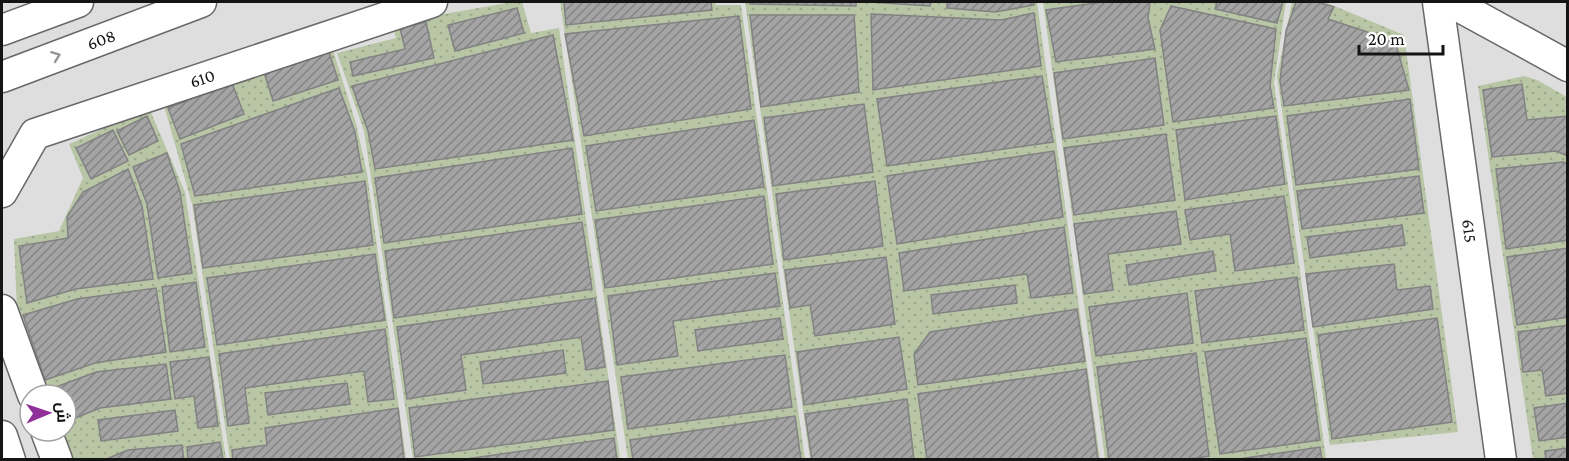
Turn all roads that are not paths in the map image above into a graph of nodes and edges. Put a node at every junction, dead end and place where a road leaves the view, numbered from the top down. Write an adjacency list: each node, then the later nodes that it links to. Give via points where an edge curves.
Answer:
1 (78, 2): 6 (street)
2 (201, 2): 8 (street, 608, one-way to 2)
3 (432, 2): 9 (street, 610, via 35,134)
4 (1438, 2): 16 (street, 615)
5 (1450, 2): 7 (street)
6 (2, 30)
7 (1568, 66)
8 (2, 77)
9 (2, 192)
10 (2, 310): 11 (street)
11 (29, 383)
12 (2, 436): 14 (street)
13 (51, 443): 15 (street)
14 (10, 459)
15 (57, 459)
16 (1500, 459)

